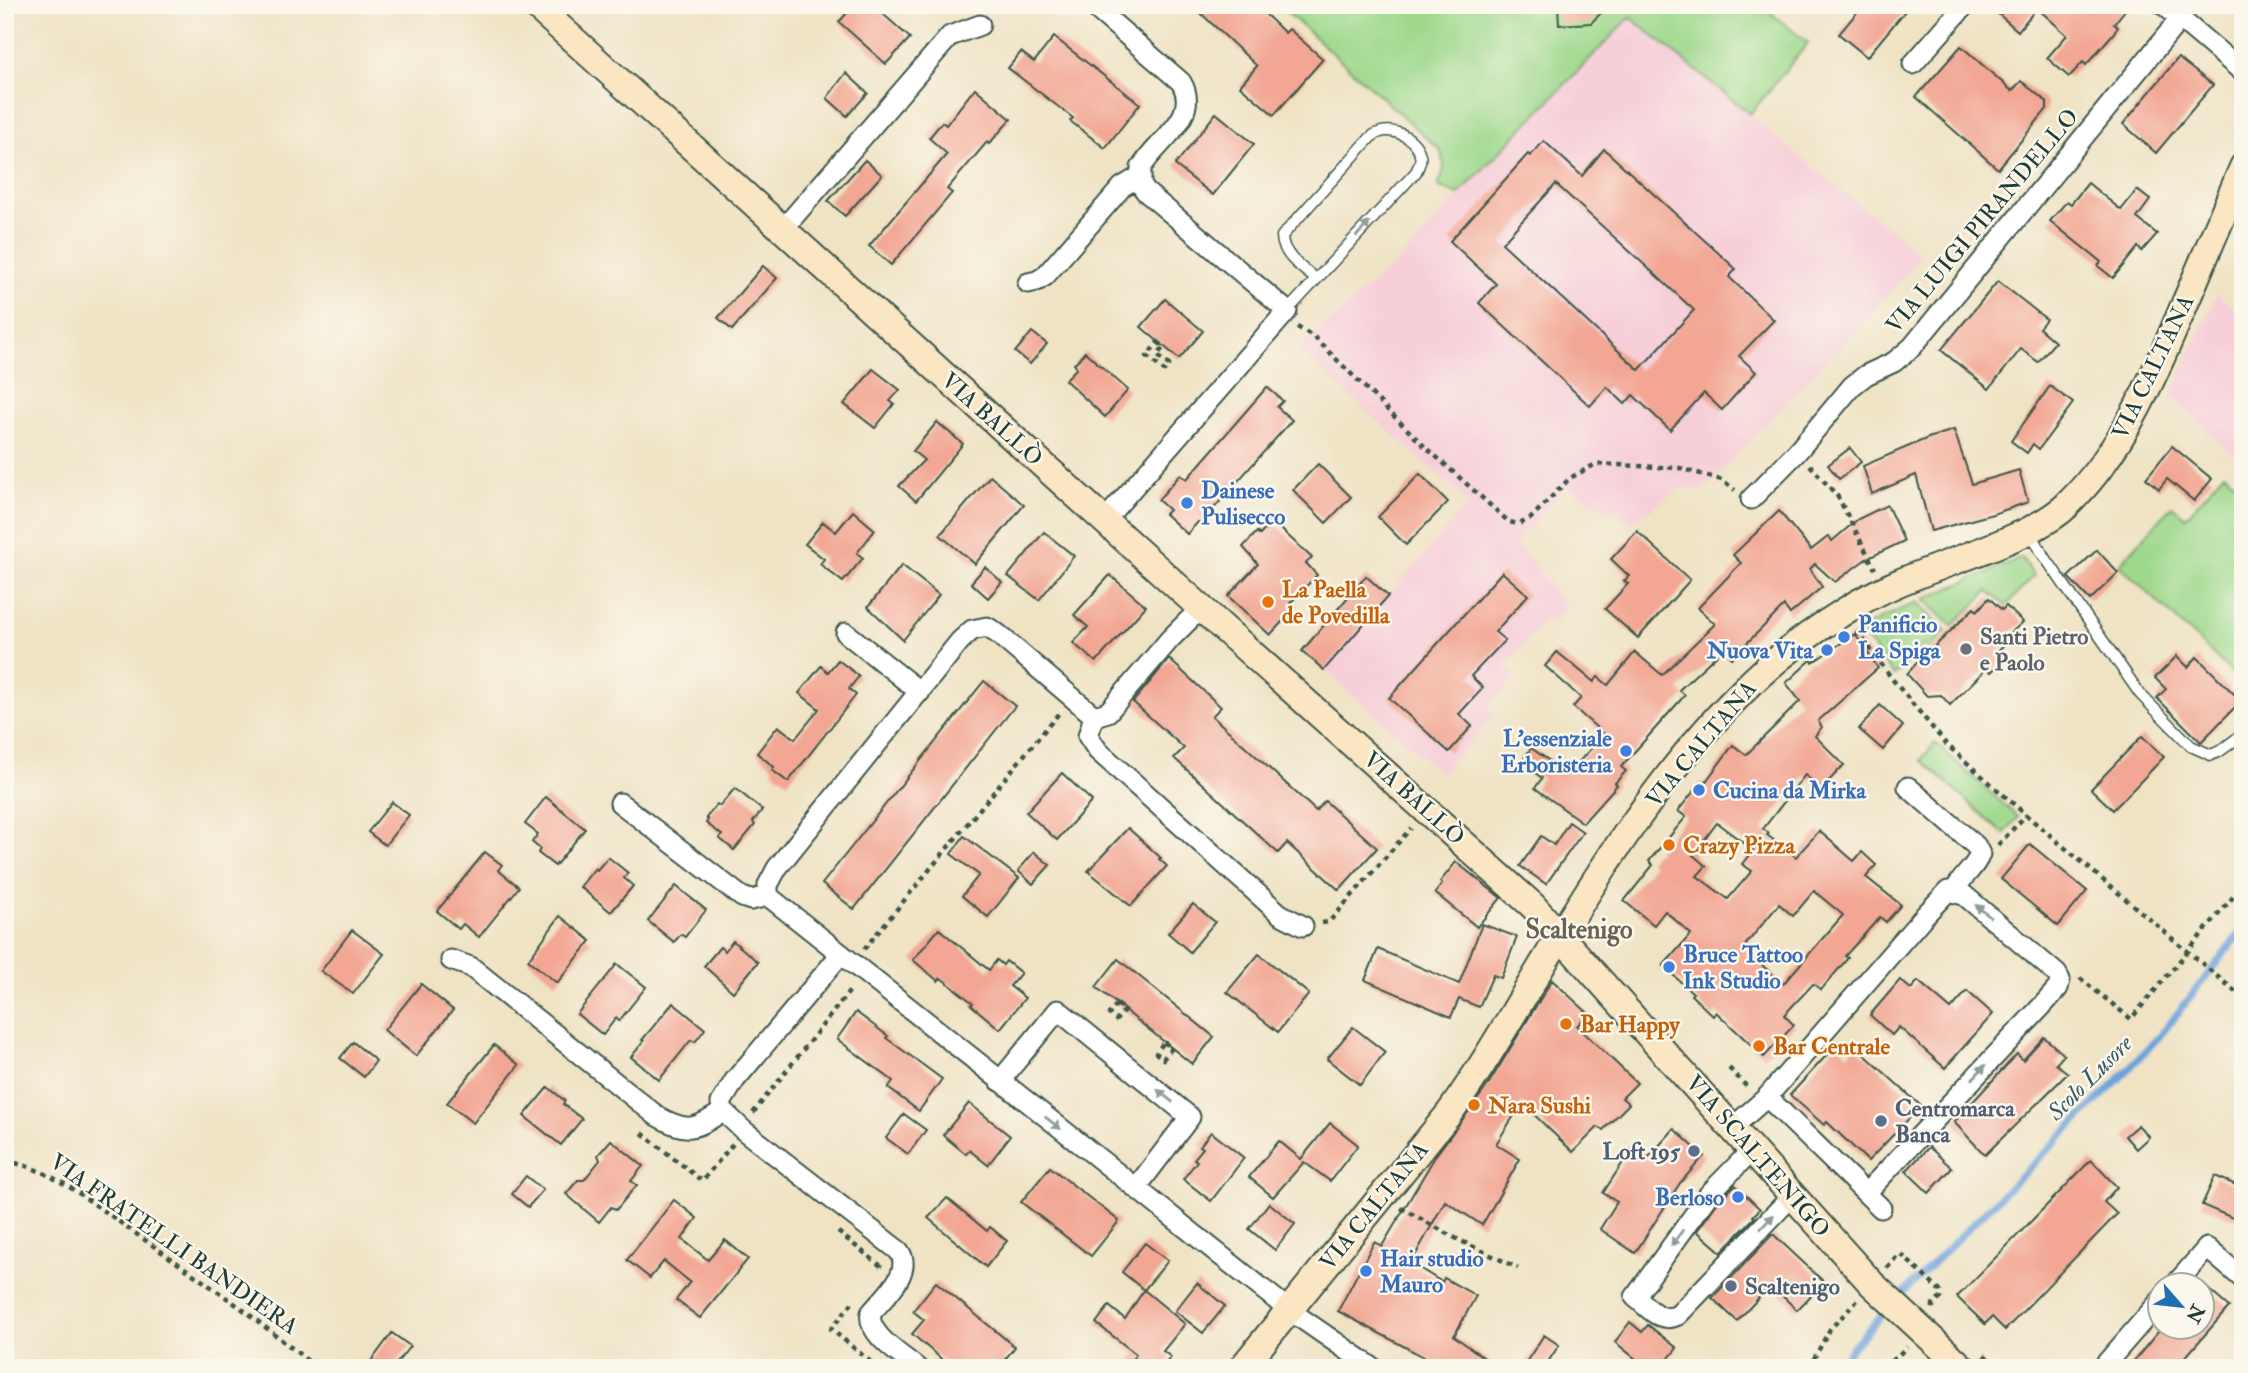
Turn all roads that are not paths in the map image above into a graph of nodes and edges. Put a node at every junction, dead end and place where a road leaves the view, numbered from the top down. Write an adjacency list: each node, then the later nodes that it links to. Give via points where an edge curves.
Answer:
1 (535, 5): 11 (main road, VIA BALLÒ)
2 (1092, 5): 10 (street, via 1187,92 1188,108 1182,119 1146,159)
3 (1965, 5): 7 (street)
4 (2164, 5): 5 (street)
5 (2180, 19): 8 (street); 15 (street, VIA LUIGI PIRANDELLO, via 1912,347 1852,386)
6 (980, 25): 11 (street, via 950,36)
7 (1913, 64)
8 (2243, 72)
9 (2243, 167): 17 (main road, VIA CALTANA, via 2175,327 2127,424 2091,480 2068,505)
10 (1140, 176): 13 (street, via 1122,187 1045,276); 14 (street, via 1146,192)
11 (783, 229): 16 (main road, VIA BALLÒ)
12 (1316, 279): 12 (lane, one-way to 12, via 1416,172 1420,155 1399,132 1378,131 1370,138 1282,236 1289,255); 14 (lane)
13 (1028, 284)
14 (1285, 314): 16 (street)
15 (1751, 499)
16 (1104, 521): 18 (main road, VIA BALLÒ)
17 (2029, 530): 22 (lane, via 2140,694 2190,746 2211,755); 28 (main road, VIA CALTANA, via 1885,588 1816,631 1767,669 1685,756)
18 (1200, 608): 21 (street, via 1108,712); 28 (main road, VIA BALLÒ)
19 (846, 632): 20 (street)
20 (920, 692): 21 (street, via 960,641 972,630 987,627); 26 (street, via 777,868)
21 (1088, 711): 27 (street, via 1088,736 1098,751 1280,914)
22 (2243, 734)
23 (1908, 787): 25 (street, via 1980,854)
24 (620, 803): 26 (street, via 742,897)
25 (1955, 891): 32 (street, via 1943,895); 37 (street, one-way to 25, via 2058,988 2057,974)
26 (768, 896): 29 (street)
27 (1303, 926)
28 (1561, 935): 34 (main road, VIA SCALTENIGO); 42 (main road, VIA CALTANA, via 1448,1115)
29 (846, 959): 31 (street); 33 (street, via 725,1094)
30 (451, 960): 33 (street, via 471,967 673,1126 701,1125)
31 (1000, 1081): 36 (street, one-way to 36); 36 (street, one-way to 31, via 1190,1117 1058,1010)
32 (1761, 1097): 34 (street); 37 (street)
33 (723, 1111): 44 (street, via 900,1251 905,1266 902,1274 869,1321 877,1335)
34 (1733, 1127): 35 (main road, VIA SCALTENIGO)
35 (1752, 1149): 38 (main road, VIA SCALTENIGO); 38 (street, one-way to 38, via 1709,1194 1635,1297 1661,1318 1678,1315)
36 (1136, 1188): 42 (street)
37 (1866, 1193): 39 (street)
38 (1792, 1196): 47 (main road, VIA SCALTENIGO, via 1869,1297 1921,1329)
39 (1881, 1208)
40 (2186, 1272): 41 (street, via 2207,1248)
41 (2243, 1279)
42 (1289, 1310): 45 (main road, VIA CALTANA); 46 (street)
43 (2146, 1318): 48 (street)
44 (917, 1368)
45 (1242, 1368)
46 (1373, 1368)
47 (1963, 1368)
48 (2102, 1368)

